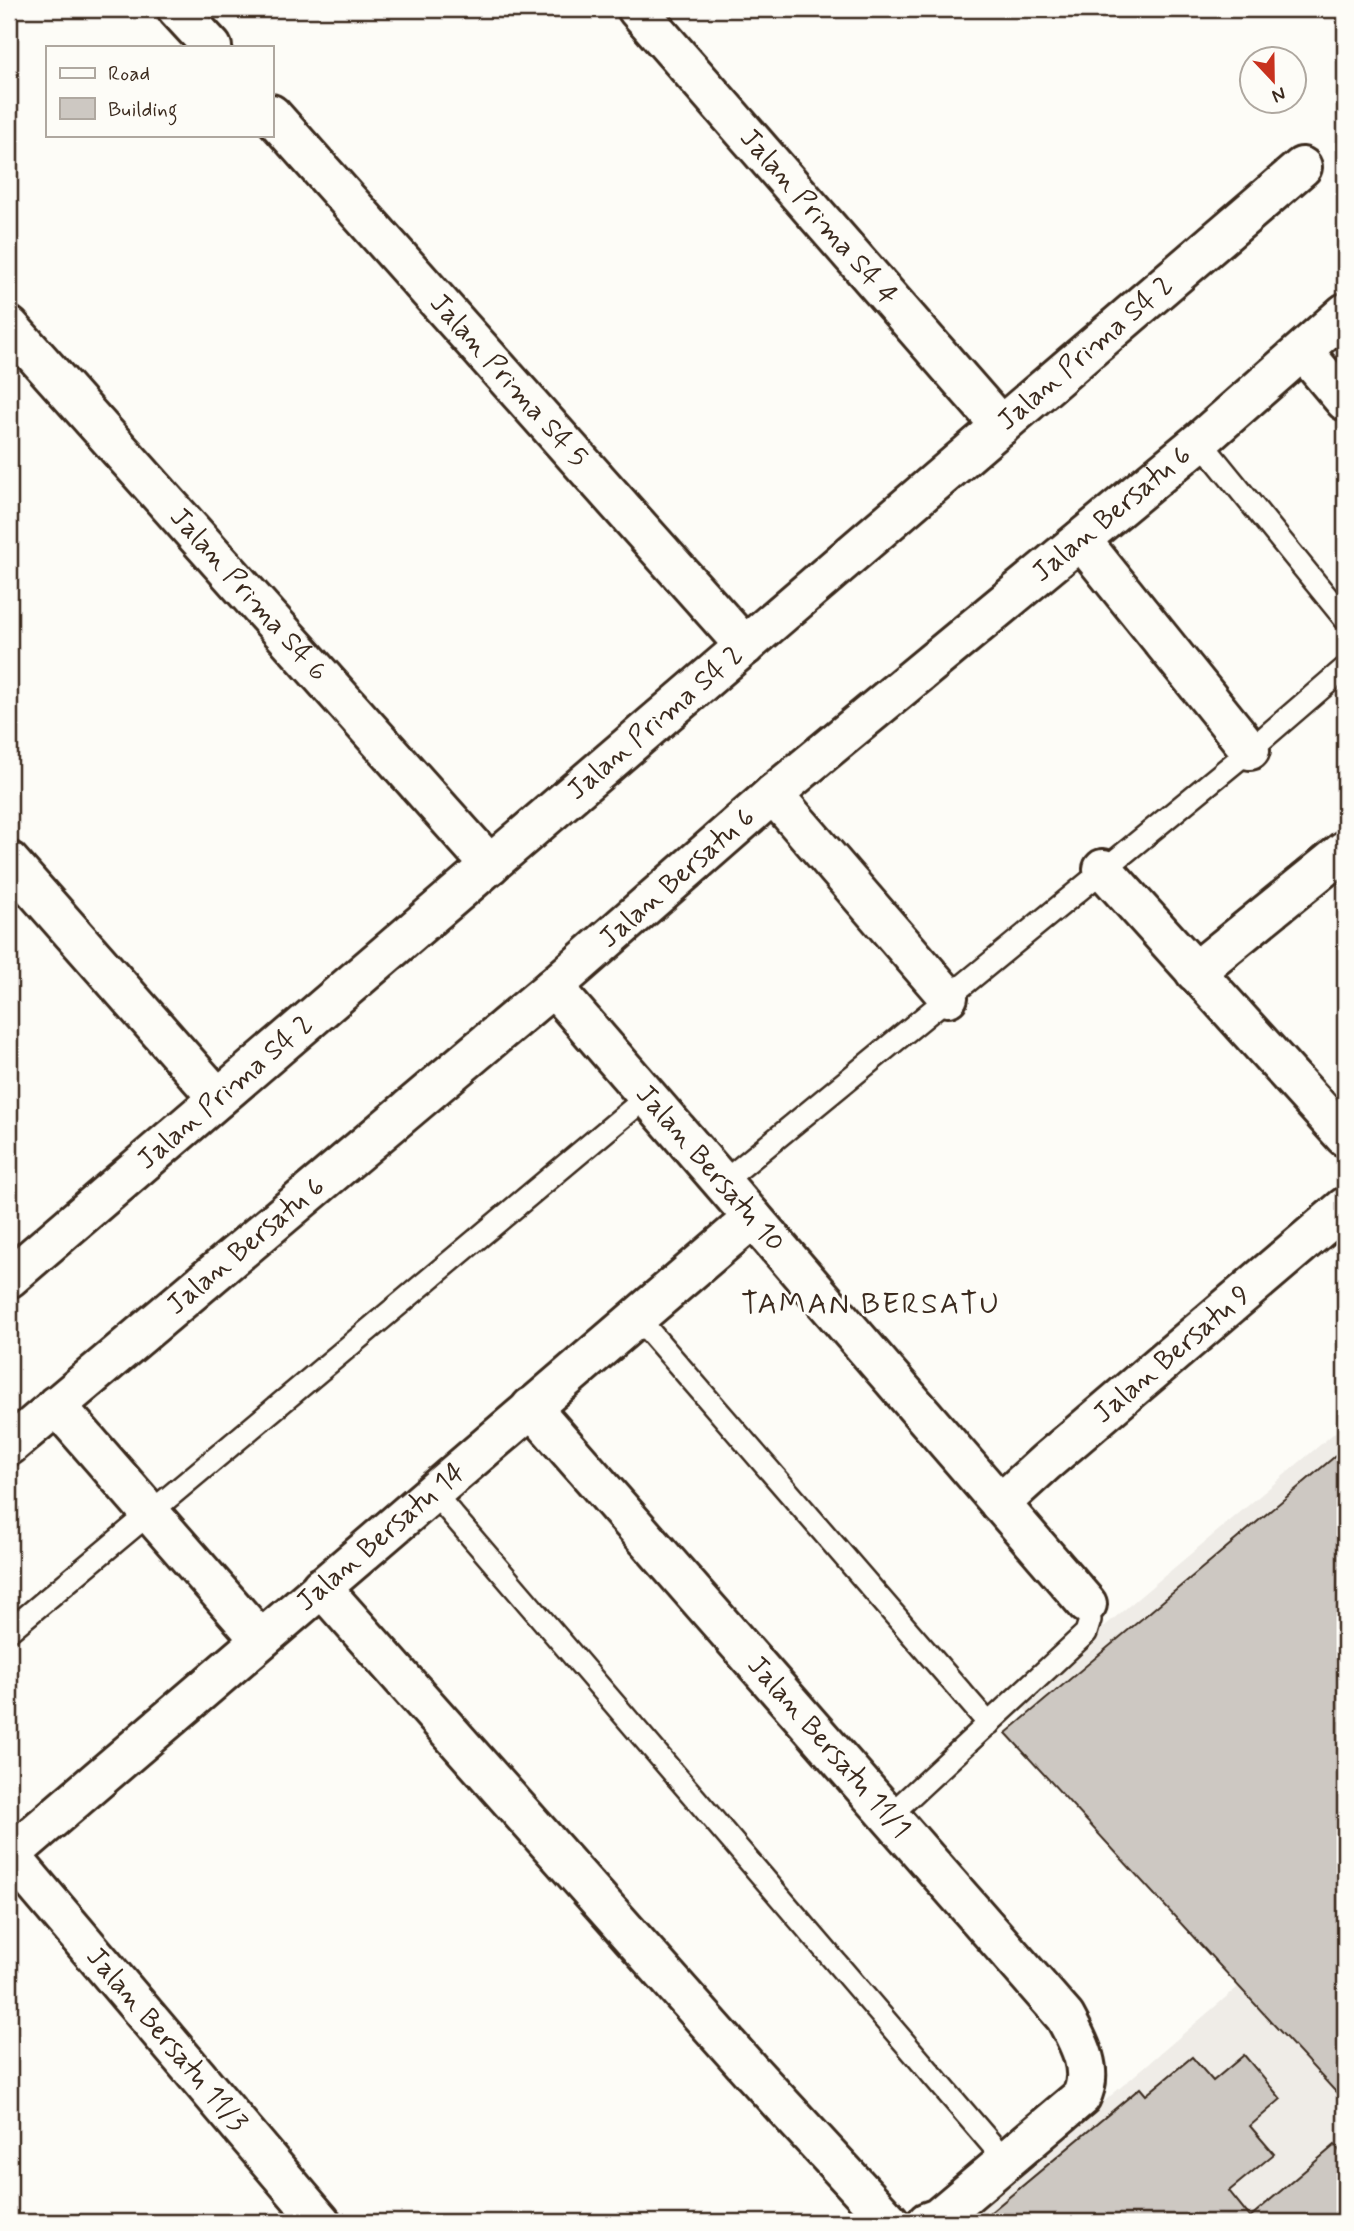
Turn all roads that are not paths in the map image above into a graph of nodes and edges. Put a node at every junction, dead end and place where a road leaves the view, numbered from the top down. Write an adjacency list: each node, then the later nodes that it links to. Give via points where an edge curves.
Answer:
1 (177, 9): 3 (street)
2 (637, 9): 10 (street, Jalan Prima S4 4)
3 (211, 46)
4 (273, 116): 14 (street, Jalan Prima S4 5)
5 (1302, 167): 10 (street, Jalan Prima S4 2)
6 (1345, 313): 8 (street, Jalan Bersatu 6)
7 (9, 326): 20 (street, Jalan Prima S4 6)
8 (1303, 351): 9 (street); 11 (street, Jalan Bersatu 6)
9 (1345, 401)
10 (1001, 426): 14 (street, Jalan Prima S4 2)
11 (1200, 441): 12 (street, Jalan Bersatu 6); 13 (lane)
12 (1081, 540): 16 (street); 17 (street, Jalan Bersatu 6)
13 (1345, 619)
14 (745, 646): 20 (street, Jalan Prima S4 2)
15 (1345, 668): 16 (lane)
16 (1250, 750): 21 (lane)
17 (773, 794): 23 (street, Jalan Bersatu 6); 24 (street)
18 (1345, 850): 22 (street)
19 (9, 860): 26 (street)
20 (490, 865): 26 (street, Jalan Prima S4 2)
21 (1103, 869): 22 (street); 24 (lane)
22 (1195, 972): 27 (street)
23 (553, 987): 25 (street, Jalan Bersatu 10); 33 (street, Jalan Bersatu 6)
24 (948, 997): 28 (lane)
25 (649, 1095): 28 (street, Jalan Bersatu 10); 38 (lane)
26 (218, 1098): 31 (street, Jalan Prima S4 2)
27 (1345, 1138)
28 (722, 1183): 30 (street, Jalan Bersatu 10)
29 (1345, 1207): 37 (street, Jalan Bersatu 9)
30 (752, 1218): 32 (street, Jalan Bersatu 14); 37 (street, Jalan Bersatu 10)
31 (9, 1278)
32 (637, 1317): 34 (street, Jalan Bersatu 14); 43 (lane)
33 (56, 1405): 35 (street, Jalan Bersatu 6); 38 (street)
34 (531, 1407): 36 (street, Jalan Bersatu 14); 44 (street, Jalan Bersatu 11/1)
35 (9, 1446)
36 (432, 1491): 39 (street, Jalan Bersatu 14); 46 (lane)
37 (1000, 1504): 40 (street, Jalan Bersatu 10)
38 (151, 1514): 41 (lane); 42 (street)
39 (321, 1587): 42 (street, Jalan Bersatu 14); 48 (street)
40 (1087, 1604): 43 (lane, via 1090,1620 1086,1633)
41 (9, 1631)
42 (260, 1639): 45 (street, Jalan Bersatu 14)
43 (989, 1724): 44 (lane)
44 (889, 1816): 46 (street, Jalan Bersatu 11/1, via 1065,2017 1084,2059 1086,2088 1076,2102)
45 (9, 1856): 47 (street, Jalan Bersatu 11/3)
46 (1006, 2161): 49 (street, via 938,2218)
47 (321, 2222)
48 (890, 2222)
49 (927, 2222)

